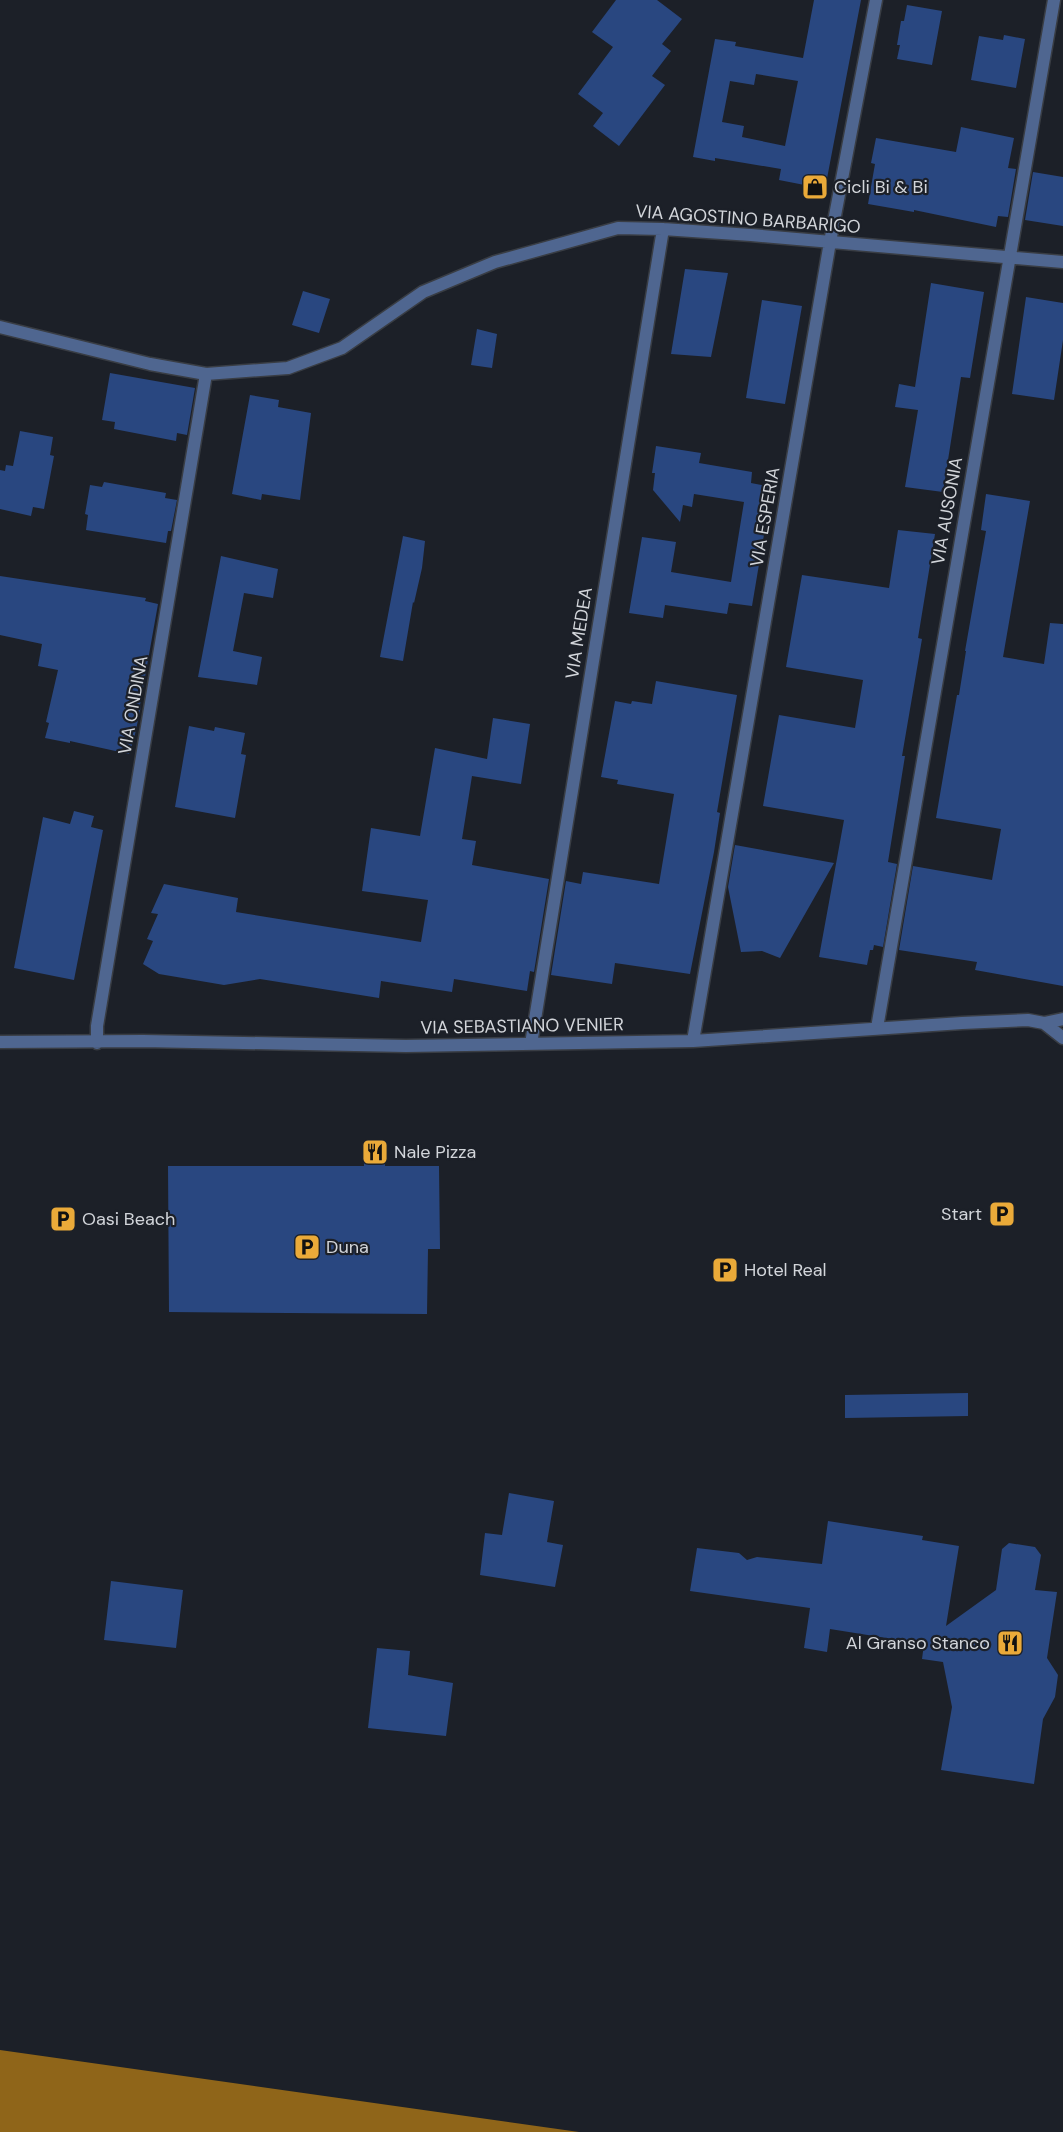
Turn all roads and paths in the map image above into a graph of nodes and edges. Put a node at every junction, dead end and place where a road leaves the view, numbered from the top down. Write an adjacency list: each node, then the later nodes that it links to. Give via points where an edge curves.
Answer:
1 (876, 0): 4 (street, VIA ESPERIA)
2 (1054, 0): 5 (street, VIA AUSONIA)
3 (663, 229): 4 (street, VIA AGOSTINO BARBARIGO); 8 (street, VIA AGOSTINO BARBARIGO, via 618,228 495,262 423,292 342,348 288,368); 16 (street, VIA MEDEA)
4 (830, 242): 5 (street, VIA AGOSTINO BARBARIGO); 13 (street, VIA ESPERIA)
5 (1009, 257): 6 (street, VIA AGOSTINO BARBARIGO); 11 (street, VIA AUSONIA)
6 (1063, 262)
7 (0, 327): 8 (street, VIA AGOSTINO BARBARIGO)
8 (206, 374): 15 (street, VIA ONDINA)
9 (1063, 1019): 10 (street, VIA SEBASTIANO VENIER)
10 (1044, 1023): 11 (street, VIA SEBASTIANO VENIER); 12 (street)
11 (877, 1028): 13 (street, VIA SEBASTIANO VENIER)
12 (1063, 1038)
13 (693, 1041): 16 (street, VIA SEBASTIANO VENIER)
14 (0, 1042): 15 (street, VIA SEBASTIANO VENIER)
15 (97, 1042): 16 (street, VIA SEBASTIANO VENIER)
16 (531, 1044)

